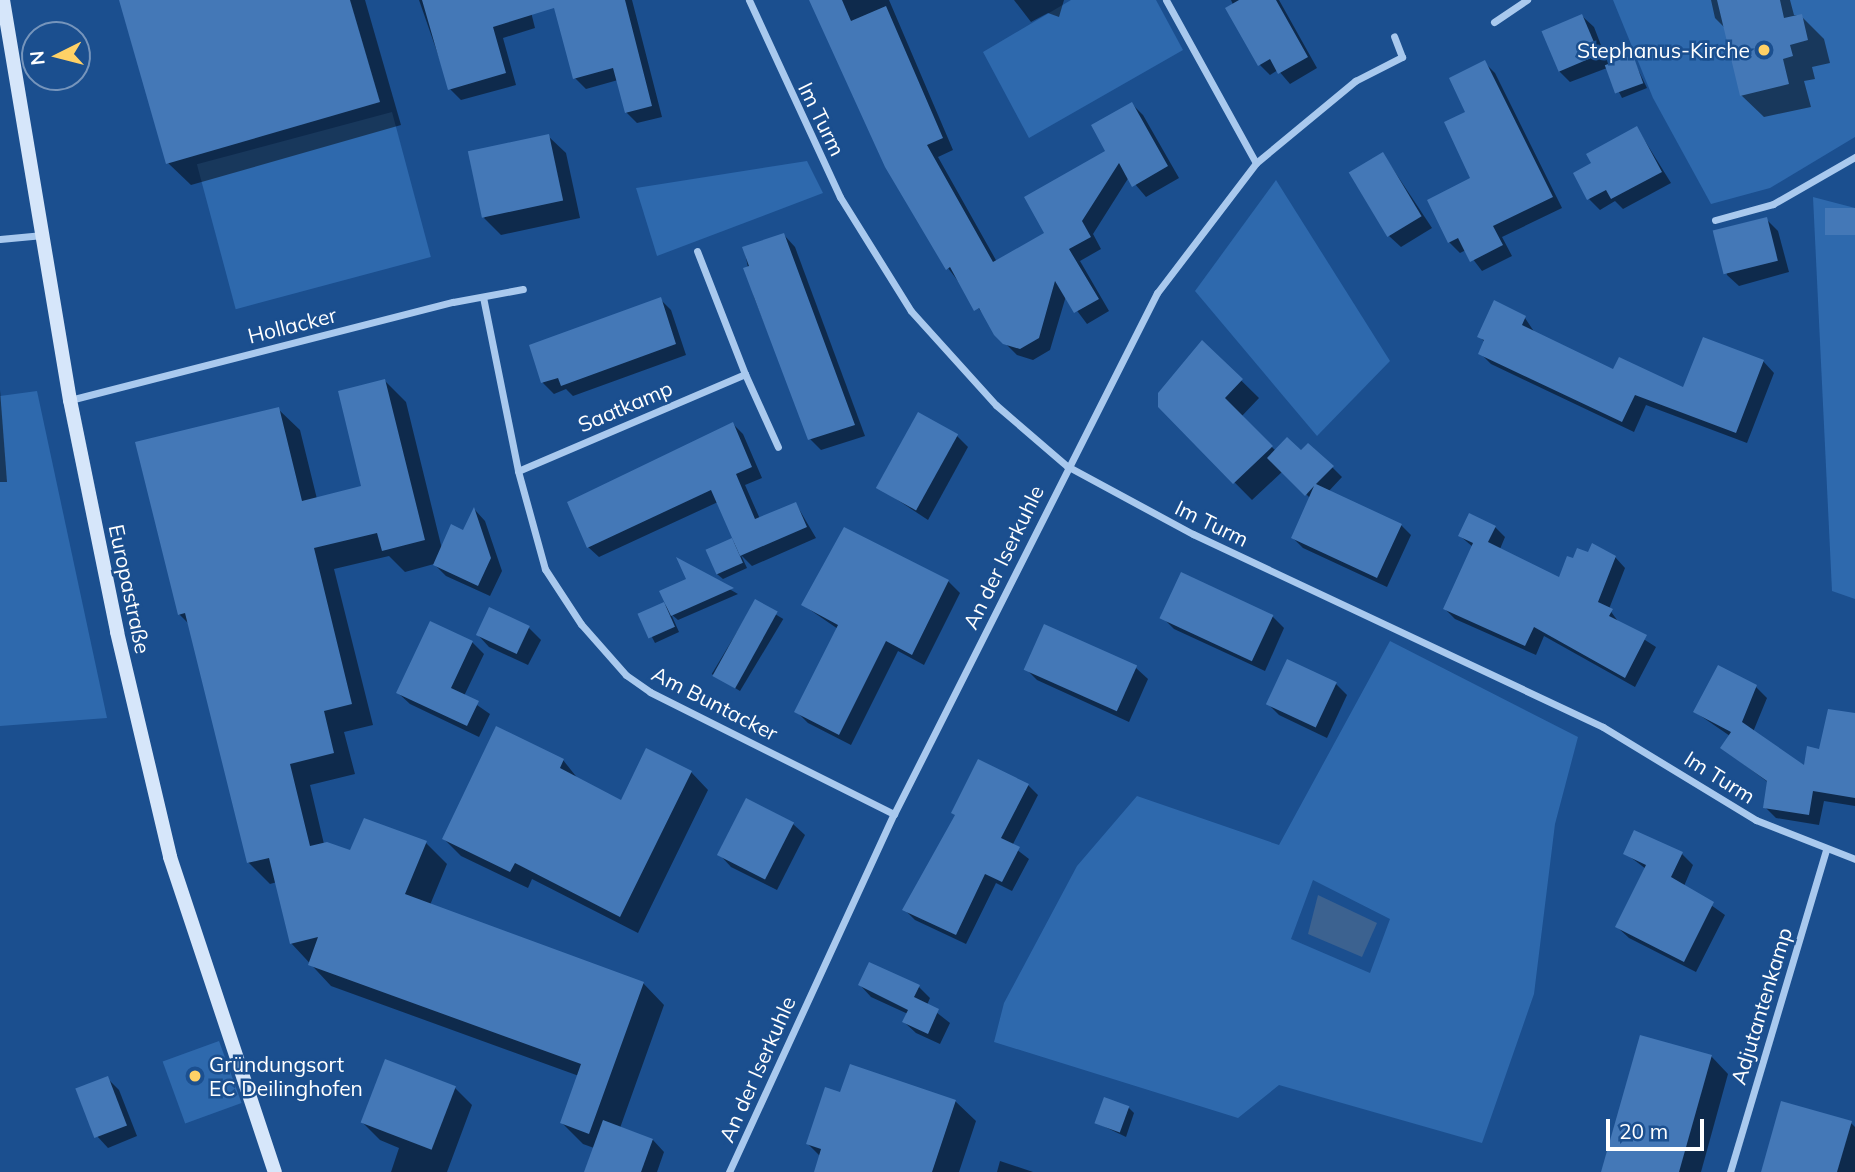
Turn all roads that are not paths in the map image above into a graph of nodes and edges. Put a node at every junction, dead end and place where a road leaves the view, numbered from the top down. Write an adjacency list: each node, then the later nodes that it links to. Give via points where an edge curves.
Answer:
1 (3, 0): 10 (street, Europastraße)
2 (749, 0): 18 (street, Im Turm, via 840,197 911,311 996,405)
3 (1166, 0): 8 (street)
4 (1527, 0): 5 (street)
5 (1494, 22)
6 (1394, 36): 8 (street, An der Iserkuhle, via 1402,57 1355,81)
7 (1855, 157): 9 (street, via 1773,204)
8 (1256, 163): 18 (street, An der Iserkuhle, via 1157,293)
9 (1714, 220)
10 (43, 235): 11 (street); 16 (street, Europastraße)
11 (0, 239)
12 (697, 251): 15 (street)
13 (523, 289): 14 (street, Hollacker)
14 (483, 297): 16 (street, Hollacker); 19 (street, Am Buntacker)
15 (745, 374): 17 (street); 19 (street, Saatkamp)
16 (70, 400): 23 (street, Europastraße, via 117,632 170,857)
17 (778, 447)
18 (1067, 466): 20 (street, An der Iserkuhle); 21 (street, Im Turm, via 1193,534 1604,727 1756,820)
19 (518, 471): 20 (street, Am Buntacker, via 545,569 581,624 626,675 650,692)
20 (894, 814): 24 (street, An der Iserkuhle)
21 (1826, 850): 22 (street, Im Turm); 25 (street, Adjutantenkamp)
22 (1855, 859)
23 (275, 1172)
24 (729, 1172)
25 (1730, 1172)

